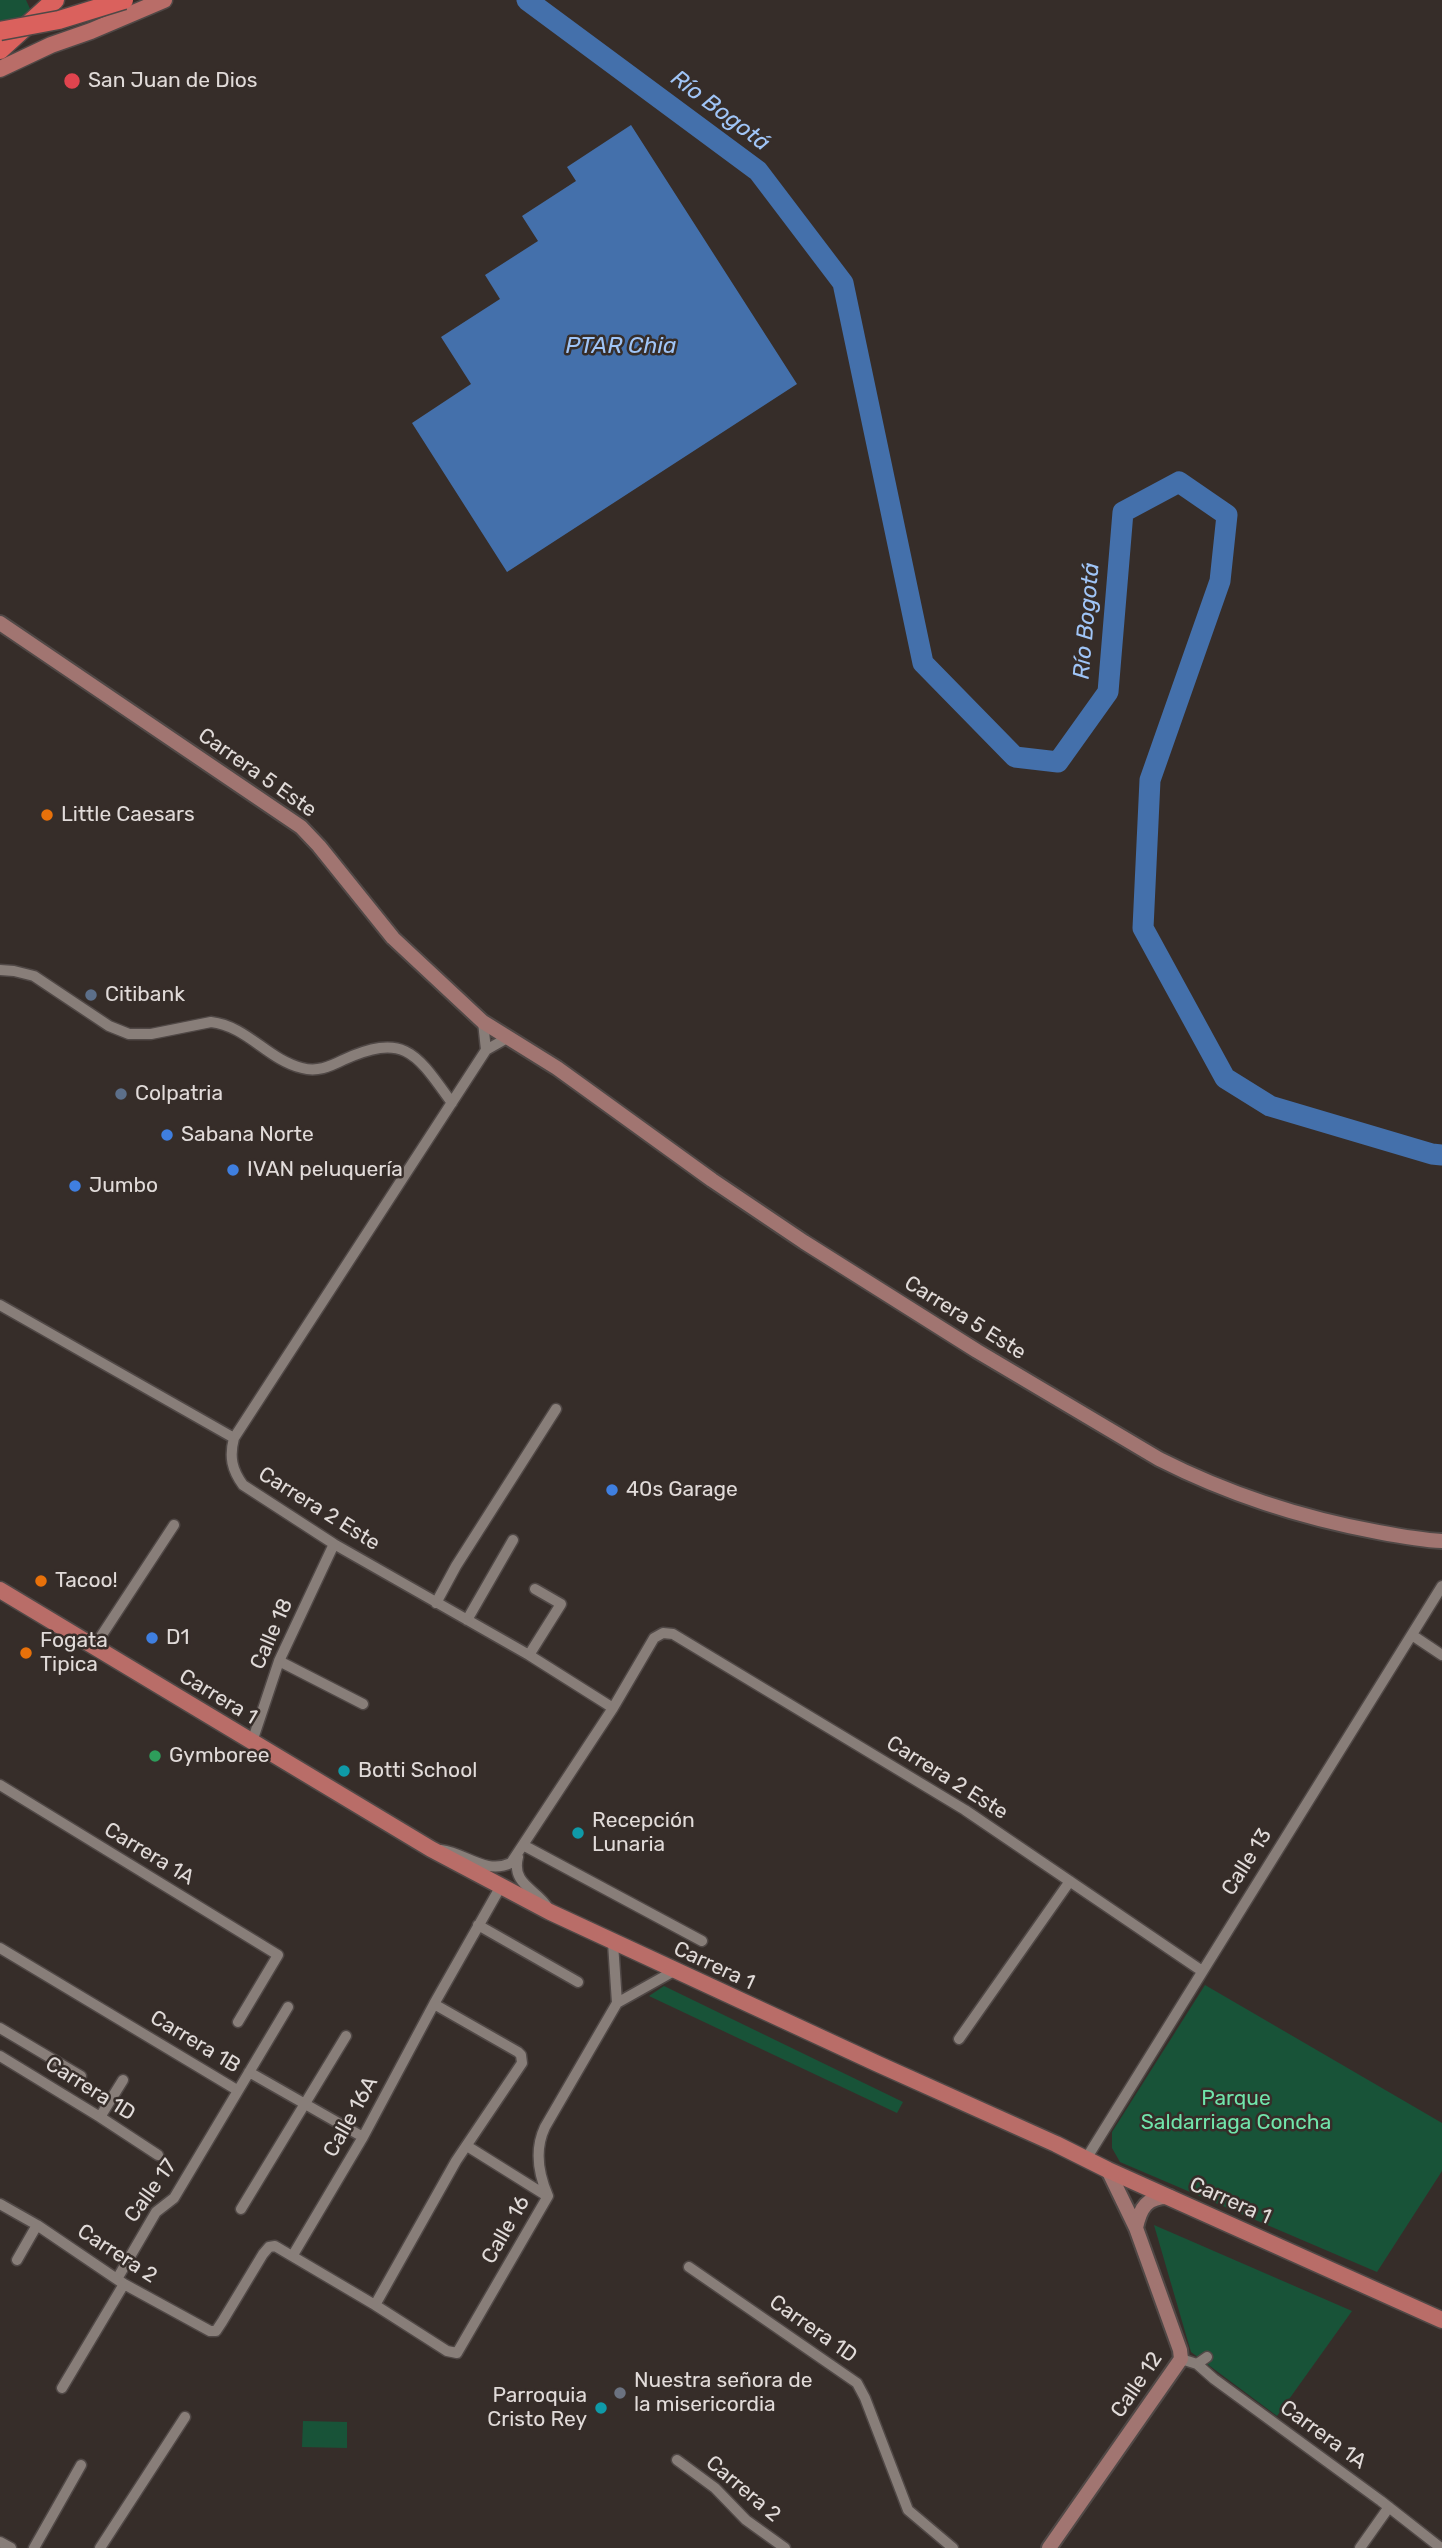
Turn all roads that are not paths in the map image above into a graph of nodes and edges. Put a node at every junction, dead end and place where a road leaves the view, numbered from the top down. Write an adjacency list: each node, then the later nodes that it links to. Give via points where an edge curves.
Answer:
1 (55, 0): 5 (highway)
2 (124, 0): 4 (highway, bridge, via 60,20)
3 (164, 0): 6 (main road)
4 (0, 31)
5 (0, 50)
6 (0, 69)
7 (0, 623): 9 (street, Carrera 5 Este, via 300,827 388,933)
8 (1, 971): 12 (street, via 34,976 109,1026 129,1034 221,1023 295,1066 316,1070 371,1048 400,1049 422,1062)
9 (482, 1022): 10 (street, Carrera 5 Este); 11 (street)
10 (509, 1037): 11 (street); 18 (street, Carrera 5 Este, via 804,1242 1159,1459 1281,1509 1343,1525)
11 (486, 1050): 12 (street)
12 (452, 1103): 15 (street)
13 (0, 1305): 15 (street)
14 (556, 1409): 23 (street)
15 (234, 1438): 19 (street, Carrera 2 Este, via 231,1461 243,1485)
16 (174, 1525): 26 (street)
17 (513, 1540): 24 (street)
18 (1442, 1541)
19 (334, 1544): 23 (street, Carrera 2 Este); 29 (street, Calle 18)
20 (1442, 1586): 25 (street, Calle 13)
21 (535, 1589): 28 (street, via 561,1604)
22 (0, 1590): 26 (main road, Carrera 1)
23 (436, 1603): 24 (street, Carrera 2 Este)
24 (467, 1620): 28 (street, Carrera 2 Este)
25 (1412, 1635): 27 (street); 44 (street, Calle 13)
26 (94, 1647): 32 (main road, Carrera 1)
27 (1442, 1654)
28 (529, 1655): 31 (street, Carrera 2 Este)
29 (279, 1661): 30 (street); 32 (street, Calle 18)
30 (363, 1704)
31 (613, 1708): 35 (street); 36 (street, Carrera 2 Este, via 654,1638 673,1634 965,1810)
32 (251, 1742): 34 (main road, Carrera 1)
33 (0, 1785): 49 (street, Carrera 1A, via 278,1955)
34 (431, 1849): 35 (street, via 456,1852 494,1868 510,1863); 37 (main road, Carrera 1)
35 (521, 1849): 38 (street, via 516,1866 519,1879 541,1896); 40 (street)
36 (1070, 1881): 44 (street, Carrera 2 Este); 52 (street)
37 (501, 1886): 38 (main road, Carrera 1); 39 (street, Calle 16A)
38 (550, 1912): 41 (main road, Carrera 1)
39 (478, 1925): 45 (street); 47 (street, Calle 16A)
40 (702, 1941)
41 (613, 1943): 43 (main road, Carrera 1); 46 (street)
42 (0, 1948): 57 (street, Carrera 1B)
43 (674, 1970): 46 (street); 63 (main road, Carrera 1)
44 (1202, 1970): 63 (street, Calle 13)
45 (578, 1982)
46 (617, 2003): 65 (street, Calle 16, via 540,2138 538,2164)
47 (434, 2004): 60 (street, Calle 16A); 61 (street, via 523,2059)
48 (288, 2007): 54 (street)
49 (238, 2022)
50 (0, 2028): 55 (street)
51 (346, 2036): 58 (street)
52 (959, 2039)
53 (0, 2056): 59 (street, Carrera 1D)
54 (249, 2071): 57 (street, Carrera 1B); 58 (street, Carrera 1B)
55 (81, 2076)
56 (123, 2080): 59 (street)
57 (237, 2090): 74 (street, Calle 17, via 174,2198 156,2212)
58 (305, 2104): 60 (street, Carrera 1B); 68 (street)
59 (100, 2117): 62 (street, Carrera 1D)
60 (363, 2137): 71 (street, Calle 16A)
61 (467, 2146): 65 (street); 75 (street)
62 (158, 2155)
63 (1086, 2159): 64 (main road, Carrera 1)
64 (1108, 2170): 66 (main road, Carrera 1); 70 (street, Calle 12)
65 (548, 2196): 75 (street, Calle 16, via 457,2353)
66 (1170, 2197): 70 (street, via 1154,2198 1144,2205); 76 (main road, Carrera 1)
67 (0, 2204): 69 (street, Carrera 2)
68 (241, 2209)
69 (37, 2225): 72 (street); 74 (street, Carrera 2)
70 (1136, 2228): 78 (street, Calle 12)
71 (293, 2255): 74 (street, Carrera 2, via 269,2247 216,2331); 75 (street)
72 (17, 2260)
73 (689, 2267): 90 (street, Carrera 1D, via 857,2383 908,2510)
74 (121, 2281): 80 (street, Calle 17)
75 (374, 2305)
76 (1442, 2320)
77 (1207, 2357): 79 (street)
78 (1181, 2359): 79 (street, Carrera 1A); 91 (street, Calle 12)
79 (1197, 2364): 84 (street, Carrera 1A)
80 (62, 2388)
81 (185, 2417): 88 (street)
82 (677, 2460): 89 (street, Carrera 2)
83 (81, 2465): 87 (street)
84 (1389, 2507): 92 (street); 93 (street, Carrera 1A)
85 (0, 2542): 86 (street)
86 (11, 2548)
87 (34, 2548)
88 (100, 2548)
89 (785, 2548)
90 (953, 2548)
91 (1049, 2548)
92 (1360, 2548)
93 (1441, 2548)

